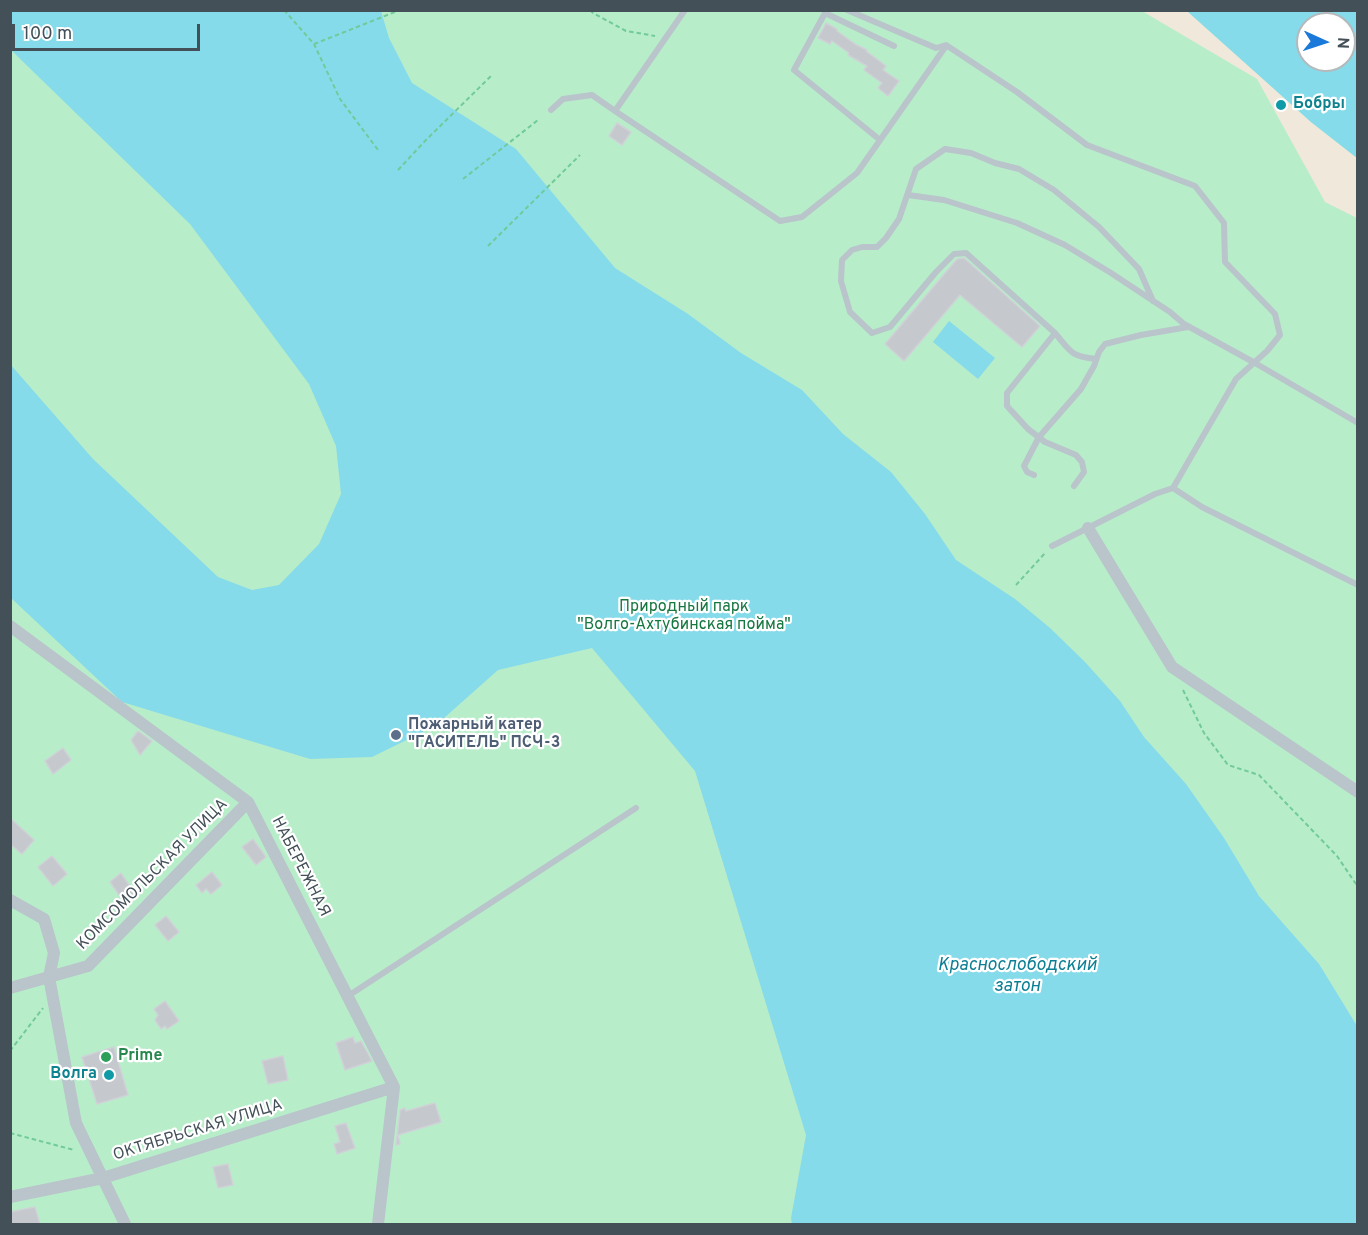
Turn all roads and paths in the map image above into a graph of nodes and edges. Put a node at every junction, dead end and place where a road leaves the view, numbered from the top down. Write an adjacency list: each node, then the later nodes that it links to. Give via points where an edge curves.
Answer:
1 (284, 10): 7 (path)
2 (400, 10): 7 (path)
3 (590, 10): 6 (path, via 626,31)
4 (685, 10): 6 (lane)
5 (847, 10): 8 (lane, via 936,48)
6 (666, 38): 12 (lane)
7 (314, 44): 15 (path, via 340,99)
8 (946, 45): 14 (lane); 25 (lane, via 1087,145 1195,186 1224,223 1225,262 1275,314 1280,335)
9 (894, 46): 14 (lane, via 825,13 794,70)
10 (493, 74): 17 (path)
11 (551, 110): 12 (lane, via 563,99 592,94)
12 (615, 111): 14 (lane, via 780,221 802,217 811,210 856,172)
13 (538, 120): 18 (path)
14 (880, 140)
15 (378, 150)
16 (580, 155): 20 (path)
17 (398, 170)
18 (463, 179)
19 (908, 195): 21 (lane, via 944,200 1017,223 1065,245); 21 (lane, via 916,169 945,149 1019,169 1054,190 1098,226 1139,269); 23 (lane, via 886,238 877,246 852,250 842,261 841,281 850,312 872,333 890,327 954,254 966,253)
20 (488, 246)
21 (1153, 301): 22 (lane)
22 (1188, 326): 24 (lane, via 1105,344); 25 (lane)
23 (1055, 333): 24 (lane, via 1072,353); 29 (lane, via 1007,393 1007,406)
24 (1096, 359): 29 (lane, via 1081,389)
25 (1254, 363): 27 (lane, via 1236,379); 28 (lane)
26 (1217, 398): 27 (lane)
27 (1223, 403): 32 (lane)
28 (1358, 423)
29 (1039, 437): 30 (lane, via 1024,466); 31 (lane, via 1077,455 1084,472)
30 (1034, 475)
31 (1074, 486)
32 (1173, 488): 33 (lane); 36 (lane, via 1202,507)
33 (1088, 528): 34 (lane); 39 (street, via 1172,667)
34 (1053, 546): 35 (path)
35 (1016, 585)
36 (1358, 585)
37 (10, 626): 40 (street, НАБЕРЕЖНАЯ)
38 (1181, 686): 42 (path, via 1204,734 1228,765 1259,775 1336,856)
39 (1358, 792)
40 (248, 802): 44 (street, КОМСОМОЛЬСКАЯ УЛИЦА, via 88,966); 47 (street, НАБЕРЕЖНАЯ)
41 (636, 808): 47 (lane)
42 (1358, 887)
43 (10, 900): 44 (street, via 44,919 54,953)
44 (49, 977): 45 (street, КОМСОМОЛЬСКАЯ УЛИЦА); 46 (street)
45 (10, 988)
46 (52, 995): 48 (path); 51 (street, via 76,1123)
47 (347, 997): 49 (street, НАБЕРЕЖНАЯ)
48 (10, 1051)
49 (394, 1087): 52 (street, ОКТЯБРЬСКАЯ УЛИЦА); 55 (street)
50 (10, 1132): 51 (path)
51 (91, 1154): 52 (street)
52 (103, 1178): 53 (street, ОКТЯБРЬСКАЯ УЛИЦА); 54 (street)
53 (10, 1197)
54 (125, 1224)
55 (378, 1224)

